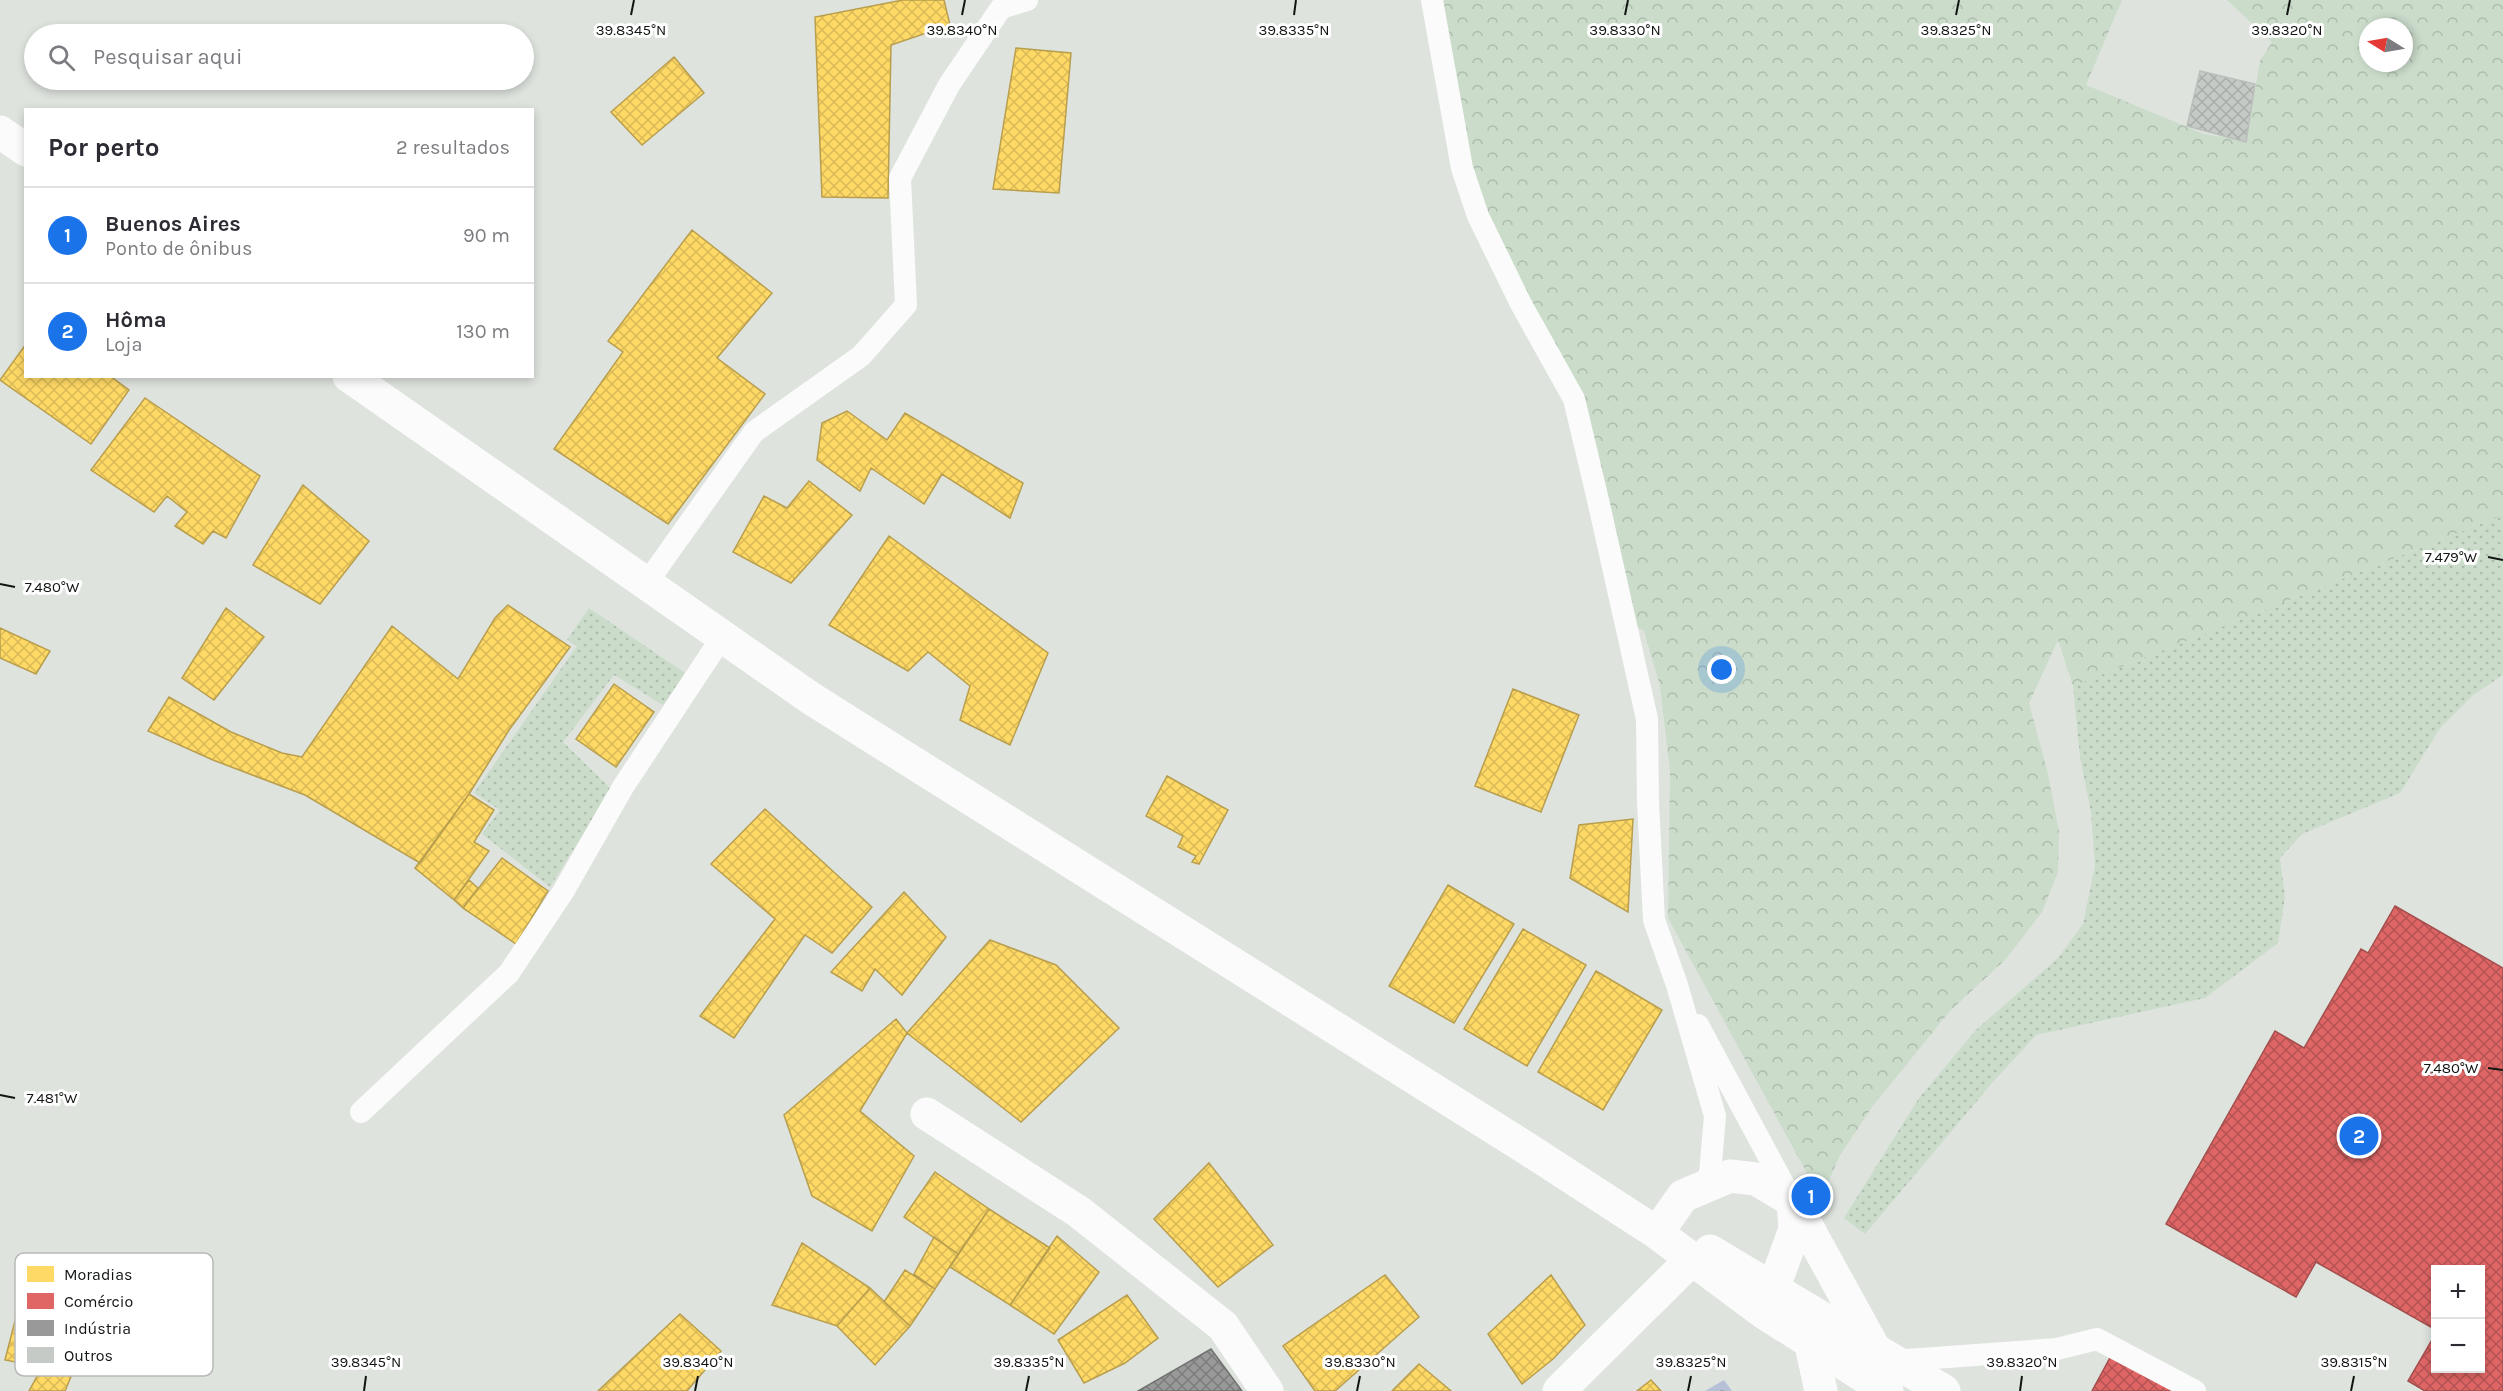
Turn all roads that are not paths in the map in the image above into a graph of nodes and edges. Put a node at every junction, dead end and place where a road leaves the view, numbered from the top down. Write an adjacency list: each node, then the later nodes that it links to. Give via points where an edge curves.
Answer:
1 (1027, 0): 6 (lane, via 1001,8 949,85 900,178 906,306 861,356 754,432)
2 (1432, 0): 8 (lane, via 1462,168 1478,216 1574,399 1647,719 1654,920)
3 (0, 132): 4 (main road)
4 (24, 149)
5 (353, 378): 6 (main road)
6 (646, 584): 7 (main road)
7 (722, 637): 9 (lane, via 623,787 509,973); 13 (main road, via 812,699)
8 (1677, 985): 11 (lane, via 1715,1116); 12 (lane)
9 (361, 1112)
10 (927, 1114): 18 (main road, via 1079,1212 1223,1326)
11 (1709, 1185): 12 (main road, via 1730,1176 1756,1179); 13 (main road, via 1683,1196)
12 (1793, 1201): 15 (main road, via 1796,1229); 17 (main road)
13 (1658, 1233): 14 (main road); 15 (main road, via 1707,1249)
14 (1692, 1259): 16 (main road); 19 (main road)
15 (1774, 1287): 17 (main road)
16 (1811, 1345): 17 (main road); 20 (main road)
17 (1884, 1368): 21 (main road); 22 (lane, via 2057,1349 2097,1339)
18 (1267, 1391)
19 (1559, 1391)
20 (1821, 1391)
21 (1944, 1391)
22 (2194, 1391)

